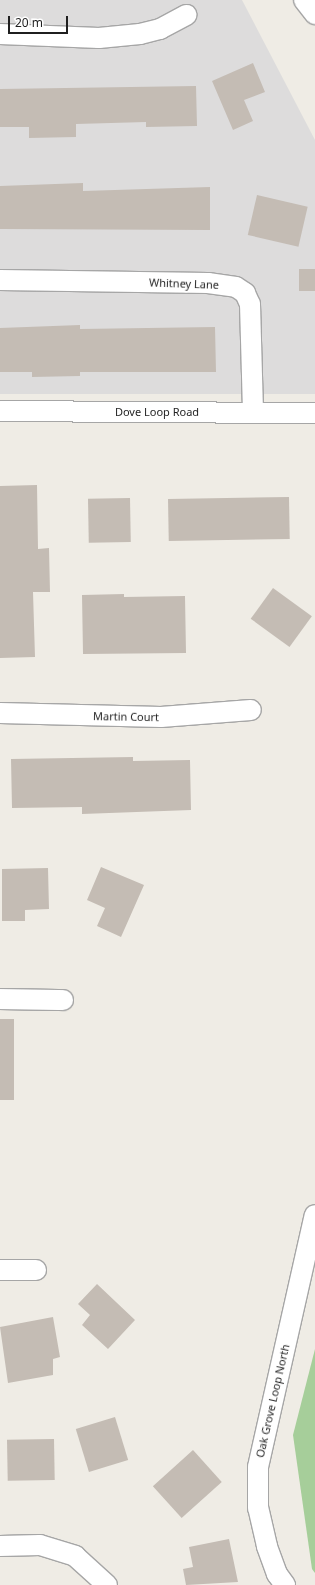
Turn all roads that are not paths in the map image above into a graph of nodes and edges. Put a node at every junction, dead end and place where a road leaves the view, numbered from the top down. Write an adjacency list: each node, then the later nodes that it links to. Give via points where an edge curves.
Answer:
1 (304, 0): 2 (street)
2 (315, 14)
3 (186, 15): 4 (street, via 160,30 140,34 99,38)
4 (0, 34)
5 (0, 280): 7 (street, Whitney Lane, via 208,283 236,287 245,293 250,304)
6 (0, 411): 7 (street, Dove Loop Road)
7 (253, 412): 8 (street, Dove Loop Road)
8 (315, 413)
9 (251, 710): 10 (street, Martin Court, via 161,717)
10 (0, 713)
11 (0, 999): 12 (street)
12 (63, 1000)
13 (315, 1215): 18 (street, Oak Grove Loop North, via 258,1467 258,1508 267,1546 277,1574)
14 (0, 1270): 15 (street)
15 (36, 1270)
16 (0, 1546): 17 (street, via 40,1545 75,1556)
17 (107, 1585)
18 (285, 1585)

